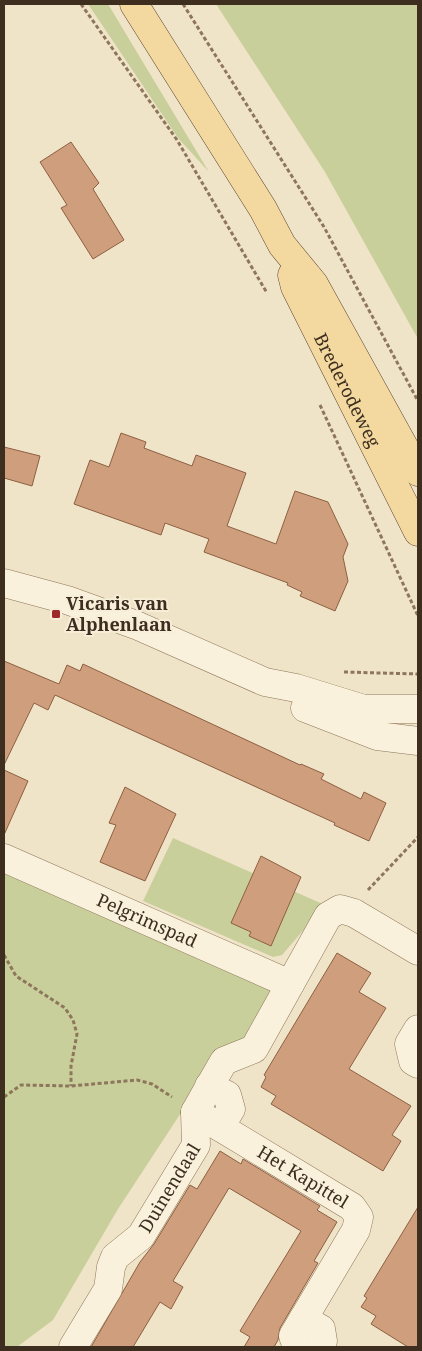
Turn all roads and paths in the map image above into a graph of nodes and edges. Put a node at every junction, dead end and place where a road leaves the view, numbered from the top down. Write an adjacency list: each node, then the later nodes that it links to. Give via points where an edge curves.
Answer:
1 (81, 4): 5 (path, via 177,140)
2 (134, 4): 4 (main road, Brederodeweg, via 263,209)
3 (183, 4): 6 (path, via 324,227)
4 (282, 245): 8 (main road, Brederodeweg, via 314,284); 9 (main road, Brederodeweg, via 295,287)
5 (268, 295)
6 (418, 400)
7 (319, 402): 11 (path)
8 (418, 472)
9 (418, 532)
10 (4, 582): 12 (street, via 68,600 136,625)
11 (418, 616)
12 (265, 682): 13 (street, via 296,688 364,710); 14 (street, via 289,702 362,731 392,739)
13 (418, 709)
14 (418, 741)
15 (418, 837): 17 (path)
16 (4, 858): 20 (street, Pelgrimspad)
17 (347, 911): 18 (street); 20 (street, via 328,916)
18 (418, 951)
19 (4, 955): 23 (path, via 16,976 65,1008 73,1020 77,1034)
20 (290, 984): 24 (street, via 254,1049 224,1061)
21 (418, 1029): 22 (street, via 409,1044 413,1061)
22 (418, 1064)
23 (71, 1086): 25 (path, via 21,1085); 26 (path, via 137,1080 152,1084)
24 (209, 1086): 26 (street); 27 (street, via 227,1096 231,1109)
25 (4, 1097)
26 (195, 1112): 27 (street, Het Kapittel); 29 (street, Duinendaal, via 196,1145 141,1236 115,1257 108,1289)
27 (220, 1127): 28 (street, Het Kapittel, via 352,1207 359,1217 356,1230)
28 (303, 1319): 30 (street, Het Kapittel, via 293,1336); 31 (street, via 321,1329 323,1341)
29 (73, 1347)
30 (297, 1347)
31 (320, 1347)

